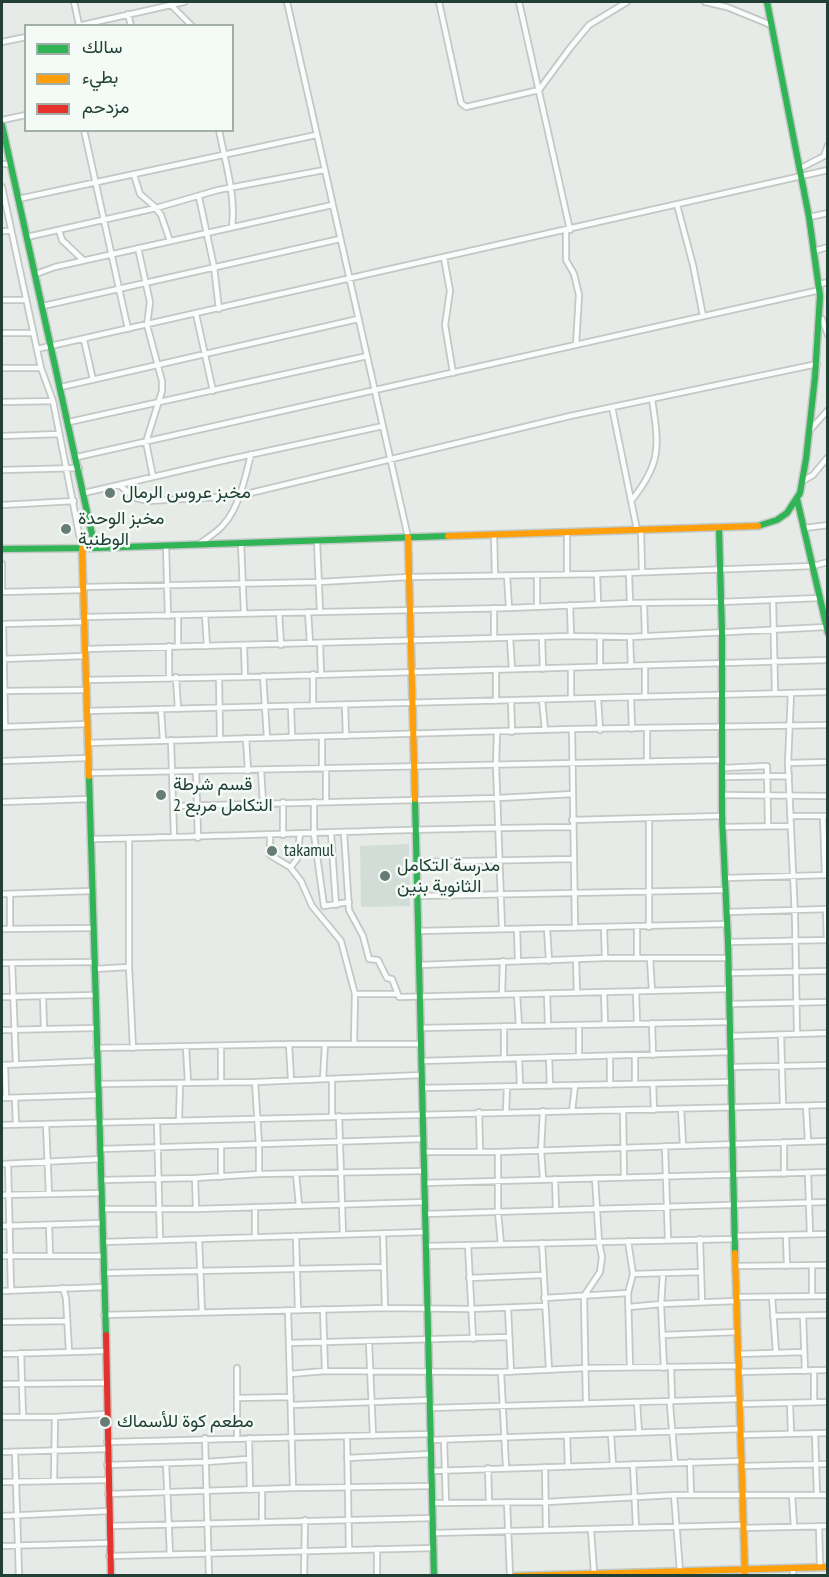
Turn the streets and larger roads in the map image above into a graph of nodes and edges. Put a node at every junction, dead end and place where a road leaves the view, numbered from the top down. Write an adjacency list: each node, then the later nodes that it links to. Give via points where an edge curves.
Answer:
1 (74, 2): 12 (street)
2 (184, 2): 10 (street)
3 (286, 2): 24 (street)
4 (439, 2): 19 (street, via 463,107)
5 (519, 2): 19 (street)
6 (627, 2): 19 (street, via 594,21)
7 (705, 2): 16 (street)
8 (766, 2): 16 (street)
9 (157, 4): 10 (street); 11 (street)
10 (171, 5): 15 (street)
11 (128, 14): 13 (street); 14 (street)
12 (78, 24)
13 (83, 24)
14 (130, 24)
15 (190, 24)
16 (771, 25): 30 (street)
17 (24, 37): 18 (street)
18 (2, 42)
19 (539, 90): 49 (street)
20 (24, 116): 21 (street)
21 (2, 123): 29 (street)
22 (84, 132): 35 (street)
23 (219, 132): 27 (street)
24 (316, 135): 27 (street); 31 (street)
25 (828, 145): 26 (street)
26 (826, 155): 30 (street)
27 (224, 156): 33 (street); 37 (street)
28 (2, 164): 29 (street)
29 (10, 164): 40 (street)
30 (800, 169): 34 (street)
31 (324, 170): 37 (street); 41 (street)
32 (828, 170): 34 (street)
33 (134, 175): 35 (street); 43 (street, via 140,194)
34 (801, 177): 42 (street); 45 (street)
35 (96, 183): 40 (street); 46 (street)
36 (2, 188): 39 (street)
37 (231, 189): 38 (street); 47 (street)
38 (199, 197): 43 (street); 52 (street)
39 (3, 198): 51 (street)
40 (18, 199): 53 (street)
41 (332, 205): 47 (street); 54 (street)
42 (677, 205): 49 (street); 74 (street)
43 (156, 208): 46 (street); 55 (street)
44 (828, 213): 45 (street)
45 (809, 217): 58 (street)
46 (104, 220): 48 (street); 59 (street)
47 (232, 227): 52 (street)
48 (59, 230): 53 (street); 61 (street, via 62,240)
49 (568, 230): 60 (street); 83 (street, via 566,260 579,295)
50 (2, 231): 51 (street)
51 (11, 231): 70 (street)
52 (207, 232): 55 (street); 62 (street)
53 (27, 237): 63 (street)
54 (340, 238): 62 (street); 64 (street)
55 (170, 241): 57 (street)
56 (828, 247): 58 (street)
57 (138, 248): 59 (street); 65 (street)
58 (814, 250): 67 (street)
59 (112, 254): 61 (street); 68 (street)
60 (444, 258): 64 (street); 92 (street, via 450,291 445,325)
61 (83, 260): 63 (street)
62 (214, 267): 65 (street); 72 (street)
63 (36, 274): 71 (street)
64 (350, 280): 72 (street); 75 (street)
65 (147, 282): 68 (street); 77 (street)
66 (828, 282): 67 (street)
67 (820, 287): 74 (street); 76 (street)
68 (120, 288): 71 (street); 78 (street)
69 (2, 300): 70 (street)
70 (25, 300): 80 (street)
71 (43, 306): 84 (street)
72 (219, 309): 73 (street)
73 (196, 314): 77 (street); 86 (street)
74 (703, 316): 83 (street)
75 (358, 319): 86 (street); 87 (street)
76 (823, 319): 81 (street); 88 (street)
77 (147, 325): 78 (street); 89 (street)
78 (128, 329): 82 (street)
79 (2, 333): 80 (street)
80 (33, 333): 85 (street)
81 (828, 334)
82 (84, 340): 84 (street); 93 (street)
83 (576, 345): 92 (street)
84 (52, 346): 85 (street); 94 (street)
85 (37, 349): 91 (street)
86 (205, 354): 89 (street); 95 (street)
87 (366, 356): 95 (street); 96 (street)
88 (817, 364): 97 (street); 105 (street)
89 (158, 365): 93 (street); 100 (street, via 162,381)
90 (2, 368): 91 (street)
91 (41, 368): 98 (street)
92 (453, 373): 96 (street)
93 (93, 380): 94 (street)
94 (61, 387): 103 (street)
95 (213, 391): 100 (street)
96 (375, 391): 104 (street); 108 (street)
97 (652, 399): 101 (street); 123 (street, via 656,458)
98 (53, 400): 99 (street); 106 (street)
99 (2, 402)
100 (158, 403): 103 (street); 108 (street)
101 (612, 408): 112 (street); 123 (street)
102 (828, 410): 105 (street)
103 (69, 422): 110 (street)
104 (382, 426): 109 (street); 112 (street)
105 (810, 431): 117 (street)
106 (59, 434): 107 (street); 113 (street)
107 (2, 436)
108 (146, 442): 110 (street); 116 (street)
109 (252, 454): 116 (street); 120 (street)
110 (77, 457): 114 (street)
111 (828, 457): 117 (street)
112 (389, 458): 120 (street); 131 (street)
113 (65, 468): 114 (street); 115 (street); 122 (street)
114 (79, 468): 119 (street)
115 (2, 470)
116 (153, 477): 118 (street)
117 (803, 481): 121 (street)
118 (119, 485): 119 (street); 120 (street, via 136,498 148,501)
119 (84, 493): 136 (street)
120 (238, 495): 134 (street, via 226,522)
121 (797, 499): 126 (street, via 787,513 773,522); 127 (street)
122 (74, 501): 124 (street); 138 (street)
123 (631, 501): 128 (street)
124 (2, 505)
125 (828, 525): 127 (street)
126 (718, 528): 128 (street); 142 (street)
127 (805, 528): 141 (street)
128 (639, 530): 129 (street); 143 (street)
129 (567, 532): 130 (street); 145 (street)
130 (494, 535): 131 (street); 147 (street)
131 (408, 537): 132 (street); 150 (street)
132 (316, 541): 133 (street); 152 (street)
133 (241, 543): 134 (street); 151 (street)
134 (199, 544): 135 (street)
135 (166, 546): 136 (street); 153 (street)
136 (94, 548): 138 (street)
137 (2, 549): 138 (street)
138 (82, 549): 154 (street)
139 (828, 562): 141 (street)
140 (2, 564): 155 (street)
141 (813, 566): 142 (street); 157 (street)
142 (719, 569): 143 (street); 158 (street)
143 (642, 572): 144 (street)
144 (628, 573): 146 (street); 159 (street)
145 (567, 574): 146 (street); 149 (street)
146 (597, 574): 161 (street)
147 (495, 576): 148 (street); 150 (street)
148 (507, 576): 149 (street); 165 (street)
149 (537, 576): 163 (street)
150 (409, 577): 152 (street); 166 (street)
151 (243, 582): 152 (street); 153 (street); 169 (street)
152 (319, 582): 168 (street)
153 (167, 585): 154 (street); 172 (street)
154 (84, 588): 155 (street); 174 (street)
155 (2, 591)
156 (773, 600): 157 (street); 158 (street); 177 (street)
157 (823, 601): 176 (street)
158 (720, 602): 160 (street); 178 (street)
159 (630, 603): 160 (street); 161 (street)
160 (644, 603): 180 (street)
161 (598, 604): 162 (street)
162 (570, 605): 163 (street); 179 (street)
163 (537, 607): 165 (street)
164 (494, 608): 165 (street); 166 (street); 183 (street)
165 (509, 608)
166 (410, 610): 168 (street); 186 (street)
167 (308, 612): 168 (street); 170 (street); 187 (street)
168 (320, 612)
169 (244, 613): 170 (street); 171 (street)
170 (279, 613): 190 (street)
171 (205, 615): 173 (street); 193 (street)
172 (168, 616): 173 (street); 174 (street)
173 (178, 616): 192 (street)
174 (85, 619): 175 (street); 194 (street)
175 (2, 624): 195 (street)
176 (827, 630): 177 (street)
177 (773, 631): 178 (street); 198 (street)
178 (722, 633): 180 (street); 197 (street)
179 (571, 636): 181 (street); 185 (street)
180 (645, 636): 182 (street)
181 (600, 637): 182 (street); 201 (street)
182 (630, 637): 199 (street)
183 (494, 638): 184 (street); 186 (street)
184 (510, 638): 185 (street); 204 (street)
185 (542, 638): 205 (street)
186 (411, 640): 188 (street); 206 (street)
187 (310, 643): 188 (street); 190 (street)
188 (320, 643): 208 (street)
189 (244, 645): 190 (street); 193 (street); 212 (street)
190 (281, 645)
191 (169, 646): 192 (street); 194 (street); 210 (street)
192 (178, 646): 193 (street)
193 (207, 646)
194 (85, 652): 195 (street); 214 (street)
195 (3, 659): 216 (street)
196 (828, 660): 198 (street)
197 (722, 663): 198 (street); 200 (street); 220 (street)
198 (774, 663): 218 (street)
199 (632, 666): 200 (street); 201 (street)
200 (645, 666): 221 (street)
201 (600, 667): 202 (street)
202 (571, 668): 205 (street); 222 (street)
203 (496, 669): 204 (street); 206 (street); 226 (street)
204 (512, 669): 205 (street)
205 (543, 669)
206 (411, 671): 208 (street); 228 (street)
207 (313, 674): 208 (street); 209 (street); 229 (street)
208 (321, 674)
209 (263, 676): 212 (street); 232 (street)
210 (169, 677): 211 (street); 214 (street)
211 (176, 677): 213 (street); 235 (street)
212 (245, 677): 213 (street)
213 (219, 678): 233 (street)
214 (86, 680): 215 (street)
215 (86, 690): 216 (street); 236 (street)
216 (3, 691): 240 (street)
217 (828, 692): 219 (street)
218 (775, 693): 219 (street); 220 (street)
219 (791, 693): 239 (street)
220 (722, 695): 221 (street); 241 (street)
221 (645, 697): 223 (street)
222 (571, 698): 224 (street); 225 (street)
223 (631, 698): 224 (street); 243 (street)
224 (598, 699): 246 (street)
225 (542, 700): 227 (street); 245 (street)
226 (496, 701): 227 (street); 228 (street)
227 (511, 701): 248 (street)
228 (412, 702): 230 (street); 249 (street)
229 (314, 705): 230 (street); 231 (street)
230 (345, 705): 250 (street)
231 (291, 706): 232 (street); 252 (street)
232 (266, 707): 233 (street); 251 (street)
233 (220, 708): 235 (street); 254 (street)
234 (161, 709): 235 (street); 236 (street); 256 (street)
235 (178, 709)
236 (87, 711): 237 (street)
237 (87, 724): 240 (street); 258 (street)
238 (828, 725): 239 (street)
239 (789, 726): 241 (street); 265 (street)
240 (3, 727)
241 (723, 727): 244 (street); 262 (street)
242 (572, 729): 245 (street); 246 (street); 264 (street)
243 (632, 729): 244 (street); 246 (street)
244 (646, 729): 261 (street)
245 (545, 730): 248 (street)
246 (600, 730)
247 (497, 732): 248 (street); 249 (street); 266 (street)
248 (512, 732)
249 (413, 735): 250 (street); 268 (street)
250 (346, 736): 253 (street)
251 (267, 737): 252 (street); 255 (street)
252 (292, 737): 253 (street)
253 (322, 737): 270 (street)
254 (220, 738): 255 (street); 257 (street)
255 (246, 738): 274 (street)
256 (163, 740): 257 (street); 258 (street)
257 (171, 740): 272 (street)
258 (87, 743): 259 (street)
259 (87, 758): 260 (street); 275 (street)
260 (2, 760)
261 (647, 760): 262 (street); 264 (street)
262 (722, 760): 269 (street)
263 (828, 762): 265 (street)
264 (573, 763): 266 (street); 280 (street)
265 (788, 763): 278 (street)
266 (496, 765): 268 (street); 285 (street)
267 (753, 766): 269 (street); 276 (street); 277 (street, via 767,766)
268 (414, 768): 270 (street); 287 (street)
269 (722, 768): 279 (street)
270 (324, 769): 271 (street); 288 (street)
271 (261, 770): 274 (street); 292 (street)
272 (172, 771): 273 (street); 275 (street); 293 (street)
273 (196, 771): 274 (street); 294 (street)
274 (248, 771)
275 (88, 773): 286 (street)
276 (753, 776): 277 (street); 279 (street)
277 (768, 776): 278 (street); 282 (street)
278 (789, 776): 283 (street)
279 (722, 777): 281 (street)
280 (573, 794): 285 (street); 299 (street)
281 (722, 795): 282 (street); 295 (street)
282 (768, 795): 283 (street); 300 (street)
283 (790, 795): 284 (street); 296 (street)
284 (828, 796)
285 (498, 798): 287 (street); 302 (street)
286 (89, 799): 289 (street); 315 (street)
287 (415, 800): 288 (street); 305 (street)
288 (326, 801): 291 (street)
289 (2, 802)
290 (283, 802): 291 (street); 292 (street); 311 (street)
291 (314, 802): 309 (street)
292 (263, 803): 294 (street)
293 (174, 806): 294 (street); 312 (street)
294 (197, 806): 314 (street)
295 (722, 816): 298 (street); 304 (street)
296 (790, 816): 297 (street); 301 (street)
297 (825, 816): 320 (street)
298 (649, 818): 299 (street); 325 (street)
299 (572, 820): 303 (street)
300 (768, 826): 301 (street); 304 (street)
301 (790, 826): 321 (street)
302 (500, 827): 303 (street); 305 (street); 317 (street)
303 (573, 827): 316 (street)
304 (723, 827): 322 (street)
305 (415, 831): 307 (street); 318 (street)
306 (332, 833): 307 (street); 309 (street); 332 (street)
307 (344, 833): 331 (street)
308 (300, 834): 309 (street); 311 (street); 319 (street, via 297,859)
309 (314, 834): 332 (street, via 324,906)
310 (270, 835): 311 (street); 314 (street); 319 (street, via 270,855)
311 (283, 835)
312 (174, 837): 313 (street); 314 (street)
313 (129, 838): 315 (street); 363 (street)
314 (198, 838)
315 (90, 839): 324 (street)
316 (573, 859): 317 (street); 326 (street)
317 (500, 861): 318 (street); 329 (street)
318 (416, 862): 330 (street)
319 (291, 867): 373 (street, via 312,906 341,940)
320 (826, 875): 321 (street)
321 (792, 876): 322 (street); 334 (street)
322 (725, 878): 323 (street)
323 (726, 890): 325 (street); 335 (street)
324 (91, 891): 328 (street); 341 (street)
325 (650, 891): 326 (street); 340 (street)
326 (574, 893): 329 (street); 337 (street)
327 (2, 894): 328 (street)
328 (10, 894): 344 (street)
329 (501, 894): 330 (street); 345 (street)
330 (417, 896): 347 (street)
331 (349, 902): 332 (street); 374 (street, via 369,959 378,960 387,978 392,978)
332 (336, 905)
333 (827, 909): 334 (street); 349 (street)
334 (795, 910): 335 (street); 348 (street)
335 (727, 912): 336 (street)
336 (728, 924): 340 (street); 350 (street)
337 (575, 927): 338 (street); 342 (street)
338 (604, 927): 339 (street); 351 (street)
339 (637, 927): 340 (street); 352 (street)
340 (650, 927)
341 (92, 928): 344 (street); 361 (street)
342 (547, 928): 346 (street); 357 (street)
343 (2, 929): 344 (street)
344 (10, 929)
345 (502, 929): 346 (street); 347 (street)
346 (517, 929): 356 (street)
347 (418, 931): 362 (street)
348 (795, 940): 349 (street); 350 (street); 365 (street)
349 (827, 940)
350 (728, 942): 354 (street)
351 (605, 958): 352 (street); 355 (street)
352 (637, 958): 353 (street)
353 (650, 958): 354 (street); 369 (street)
354 (729, 958): 366 (street)
355 (576, 960): 357 (street); 372 (street)
356 (518, 961): 357 (street); 358 (street)
357 (549, 961)
358 (503, 962): 362 (street); 375 (street)
359 (2, 963): 360 (street)
360 (12, 963): 361 (street); 380 (street)
361 (94, 965): 363 (street); 377 (street)
362 (419, 965): 381 (street)
363 (129, 967): 409 (street)
364 (828, 971): 365 (street)
365 (796, 972): 366 (street); 382 (street)
366 (729, 973): 367 (street)
367 (729, 989): 369 (street); 384 (street)
368 (636, 991): 369 (street); 370 (street); 386 (street)
369 (652, 991)
370 (604, 992): 372 (street); 388 (street)
371 (547, 993): 372 (street); 376 (street); 392 (street)
372 (577, 993)
373 (355, 994): 374 (street); 404 (street)
374 (396, 994): 381 (street, via 402,998)
375 (502, 994): 376 (street); 381 (street)
376 (517, 994): 391 (street)
377 (95, 995): 378 (street); 393 (street)
378 (43, 996): 380 (street); 395 (street)
379 (2, 997): 380 (street)
380 (13, 997): 397 (street)
381 (420, 997): 394 (street)
382 (796, 1002): 383 (street); 384 (street); 398 (street)
383 (828, 1002)
384 (730, 1004): 385 (street)
385 (730, 1022): 387 (street); 401 (street)
386 (637, 1023): 387 (street); 388 (street)
387 (652, 1023): 411 (street)
388 (605, 1024): 389 (street)
389 (579, 1025): 392 (street); 412 (street)
390 (504, 1026): 391 (street); 394 (street); 416 (street)
391 (519, 1026): 392 (street)
392 (548, 1026)
393 (95, 1028): 395 (street); 408 (street)
394 (420, 1028): 405 (street)
395 (44, 1029): 397 (street)
396 (2, 1030): 397 (street)
397 (14, 1030): 421 (street)
398 (797, 1034): 399 (street); 400 (street)
399 (828, 1034)
400 (781, 1035): 401 (street); 422 (street)
401 (731, 1036): 410 (street)
402 (289, 1044): 403 (street); 406 (street); 428 (street)
403 (324, 1044): 404 (street); 426 (street)
404 (354, 1044): 405 (street)
405 (421, 1044): 419 (street)
406 (221, 1046): 407 (street); 429 (street)
407 (186, 1047): 409 (street); 433 (street)
408 (96, 1048): 409 (street); 418 (street)
409 (133, 1048)
410 (731, 1052): 411 (street); 424 (street)
411 (653, 1055): 414 (street)
412 (579, 1056): 413 (street); 415 (street)
413 (610, 1056): 414 (street); 437 (street)
414 (635, 1056): 435 (street)
415 (549, 1057): 417 (street); 439 (street)
416 (504, 1058): 417 (street); 419 (street)
417 (519, 1058): 438 (street)
418 (96, 1061): 421 (street); 434 (street)
419 (421, 1061): 425 (street)
420 (3, 1065): 421 (street); 444 (street)
421 (15, 1065)
422 (782, 1065): 423 (street); 424 (street); 447 (street)
423 (828, 1065)
424 (732, 1067): 431 (street)
425 (422, 1075): 427 (street); 442 (street)
426 (323, 1079): 427 (street); 428 (street)
427 (332, 1079): 458 (street)
428 (291, 1080): 430 (street)
429 (221, 1082): 430 (street); 433 (street)
430 (255, 1082): 460 (street)
431 (732, 1082): 436 (street); 449 (street)
432 (180, 1083): 433 (street); 434 (street); 461 (street)
433 (189, 1083)
434 (98, 1084): 443 (street)
435 (635, 1084): 436 (street); 437 (street)
436 (653, 1084): 453 (street)
437 (610, 1085): 440 (street)
438 (520, 1086): 439 (street); 441 (street)
439 (550, 1086): 440 (street)
440 (575, 1086): 454 (street)
441 (507, 1087): 442 (street); 456 (street)
442 (422, 1088): 457 (street)
443 (98, 1095): 445 (street); 462 (street)
444 (4, 1098): 445 (street)
445 (15, 1099): 466 (street)
446 (828, 1105): 448 (street)
447 (783, 1106): 448 (street); 449 (street)
448 (806, 1106): 469 (street)
449 (732, 1108): 450 (street); 472 (street)
450 (681, 1109): 453 (street); 474 (street)
451 (543, 1110): 454 (street); 456 (street); 480 (street)
452 (623, 1110): 453 (street); 454 (street); 478 (street)
453 (654, 1110)
454 (572, 1111)
455 (479, 1112): 456 (street); 457 (street); 481 (street)
456 (507, 1112)
457 (423, 1114): 459 (street); 467 (street)
458 (332, 1116): 459 (street); 460 (street)
459 (339, 1116): 468 (street)
460 (257, 1119): 461 (street); 473 (street)
461 (180, 1121): 463 (street)
462 (99, 1122): 463 (street); 464 (street); 479 (street)
463 (157, 1122): 477 (street)
464 (46, 1124): 466 (street); 485 (street)
465 (2, 1125): 466 (street)
466 (16, 1125)
467 (423, 1139): 468 (street); 482 (street)
468 (340, 1141): 473 (street); 490 (street)
469 (808, 1141): 470 (street); 471 (street)
470 (828, 1141)
471 (784, 1142): 472 (street); 495 (street)
472 (733, 1144): 474 (street); 494 (street)
473 (259, 1145): 475 (street); 492 (street)
474 (683, 1145): 476 (street)
475 (221, 1146): 477 (street); 496 (street)
476 (665, 1146): 478 (street); 498 (street)
477 (158, 1147): 479 (street); 501 (street)
478 (623, 1147): 480 (street); 497 (street)
479 (100, 1149): 484 (street)
480 (542, 1150): 483 (street); 502 (street)
481 (480, 1151): 482 (street); 483 (street)
482 (424, 1152): 488 (street)
483 (498, 1152): 505 (street)
484 (101, 1159): 485 (street); 504 (street)
485 (48, 1163): 487 (street); 508 (street)
486 (2, 1164): 487 (street)
487 (8, 1164): 510 (street)
488 (424, 1171): 490 (street); 506 (street)
489 (828, 1172): 491 (street)
490 (339, 1173): 493 (street); 515 (street)
491 (808, 1173): 495 (street); 512 (street)
492 (259, 1174): 493 (street); 496 (street)
493 (296, 1174): 514 (street)
494 (733, 1174): 495 (street); 498 (street); 516 (street)
495 (784, 1174)
496 (221, 1176): 499 (street)
497 (624, 1177): 498 (street); 500 (street)
498 (666, 1177): 518 (street)
499 (195, 1178): 501 (street); 520 (street)
500 (595, 1178): 503 (street); 521 (street)
501 (159, 1179): 504 (street); 522 (street)
502 (543, 1179): 503 (street); 505 (street)
503 (555, 1179): 523 (street)
504 (102, 1180): 507 (street)
505 (498, 1181): 506 (street); 524 (street)
506 (424, 1183): 511 (street)
507 (102, 1192): 508 (street); 519 (street)
508 (49, 1194): 510 (street)
509 (2, 1195): 510 (street)
510 (8, 1195): 529 (street)
511 (425, 1202): 515 (street); 525 (street)
512 (809, 1202): 513 (street); 516 (street); 532 (street)
513 (828, 1202)
514 (299, 1205): 515 (street); 517 (street)
515 (341, 1206): 534 (street)
516 (734, 1206): 518 (street); 538 (street)
517 (255, 1207): 520 (street); 536 (street)
518 (667, 1207): 521 (street); 542 (street)
519 (102, 1209): 522 (street); 526 (street)
520 (196, 1209): 522 (street)
521 (597, 1209): 523 (street); 545 (street)
522 (160, 1210): 539 (street)
523 (556, 1210): 524 (street)
524 (498, 1212): 525 (street); 547 (street)
525 (425, 1214): 530 (street)
526 (102, 1223): 527 (street); 544 (street)
527 (49, 1225): 529 (street); 551 (street)
528 (2, 1226): 529 (street)
529 (9, 1226): 550 (street)
530 (426, 1232): 531 (street); 549 (street)
531 (383, 1234): 534 (street); 558 (street)
532 (810, 1234): 533 (street); 535 (street)
533 (828, 1234)
534 (343, 1235): 537 (street)
535 (786, 1235): 538 (street); 557 (street)
536 (255, 1237): 537 (street); 540 (street)
537 (296, 1237): 559 (street)
538 (735, 1238): 541 (street); 556 (street)
539 (160, 1239): 540 (street); 544 (street)
540 (199, 1239): 560 (street)
541 (700, 1239): 542 (street); 562 (street)
542 (668, 1240): 543 (street)
543 (628, 1241): 545 (street); 564 (street)
544 (103, 1242): 553 (street)
545 (599, 1242): 546 (street); 572 (street, via 602,1268)
546 (542, 1243): 547 (street); 565 (street)
547 (501, 1244): 548 (street)
548 (468, 1245): 549 (street); 566 (street)
549 (426, 1246): 585 (street)
550 (10, 1255): 551 (street); 552 (street); 569 (street)
551 (50, 1255): 553 (street)
552 (2, 1256)
553 (103, 1256): 563 (street)
554 (812, 1265): 555 (street); 557 (street); 573 (street)
555 (828, 1265)
556 (735, 1266): 557 (street); 577 (street)
557 (787, 1266)
558 (384, 1267): 559 (street); 582 (street)
559 (297, 1268): 560 (street); 588 (street)
560 (200, 1271): 563 (street); 589 (street)
561 (663, 1272): 562 (street); 564 (street); 579 (street)
562 (701, 1272): 578 (street)
563 (104, 1273): 567 (street)
564 (633, 1274): 571 (street)
565 (543, 1275): 566 (street); 576 (street)
566 (469, 1278): 586 (street)
567 (104, 1287): 568 (street); 590 (street)
568 (63, 1288): 569 (street); 594 (street)
569 (11, 1290): 570 (street)
570 (2, 1291)
571 (628, 1293): 572 (street); 581 (street)
572 (584, 1296): 576 (street); 613 (street)
573 (812, 1296): 574 (street); 575 (street)
574 (828, 1296)
575 (772, 1297): 577 (street); 592 (street)
576 (544, 1298): 580 (street)
577 (736, 1299): 578 (street); 596 (street)
578 (702, 1302): 579 (street)
579 (662, 1304): 581 (street); 597 (street)
580 (544, 1306): 583 (street); 618 (street)
581 (628, 1307): 611 (street)
582 (385, 1308): 584 (street); 585 (street)
583 (508, 1308): 586 (street); 598 (street)
584 (323, 1309): 588 (street); 601 (street)
585 (428, 1309): 586 (street); 600 (street)
586 (471, 1309): 599 (street)
587 (288, 1310): 588 (street); 589 (street); 603 (street)
588 (298, 1310)
589 (202, 1312): 590 (street)
590 (104, 1315): 604 (street)
591 (828, 1315): 593 (street)
592 (773, 1316): 593 (street); 606 (street)
593 (804, 1316): 607 (street)
594 (68, 1321): 595 (street); 605 (street)
595 (2, 1322)
596 (737, 1332): 597 (street); 610 (street)
597 (663, 1335): 614 (street)
598 (509, 1337): 599 (street); 624 (street)
599 (473, 1339): 600 (street)
600 (428, 1340): 602 (street); 625 (street)
601 (324, 1342): 602 (street); 603 (street); 621 (street)
602 (369, 1342): 617 (street)
603 (289, 1343): 626 (street)
604 (105, 1351): 605 (street); 627 (street)
605 (69, 1352): 608 (street)
606 (776, 1352): 607 (street); 610 (street)
607 (804, 1352): 622 (street)
608 (21, 1353): 609 (street); 629 (street)
609 (2, 1354)
610 (738, 1354): 616 (street)
611 (630, 1367): 613 (street); 614 (street)
612 (237, 1368): 631 (street)
613 (586, 1368): 618 (street); 639 (street)
614 (663, 1368): 615 (street)
615 (671, 1368): 616 (street); 633 (street)
616 (739, 1369): 622 (street); 635 (street)
617 (370, 1370): 621 (street); 625 (street); 638 (street)
618 (549, 1370): 624 (street)
619 (814, 1370): 620 (street); 622 (street); 636 (street)
620 (828, 1370)
621 (325, 1371): 626 (street)
622 (805, 1371)
623 (501, 1372): 624 (street); 625 (street); 642 (street)
624 (511, 1372)
625 (429, 1373): 632 (street)
626 (290, 1374): 630 (street)
627 (105, 1383): 629 (street); 644 (street)
628 (2, 1384): 629 (street)
629 (21, 1384): 646 (street)
630 (291, 1397): 631 (street); 641 (street)
631 (238, 1398): 661 (street)
632 (430, 1400): 638 (street); 643 (street)
633 (671, 1401): 634 (street); 635 (street); 648 (street)
634 (637, 1402): 639 (street); 650 (street)
635 (740, 1402): 640 (street); 649 (street)
636 (814, 1402): 637 (street); 640 (street)
637 (828, 1402)
638 (371, 1403): 641 (street); 655 (street)
639 (586, 1403): 642 (street)
640 (790, 1403): 654 (street)
641 (291, 1405): 663 (street)
642 (504, 1406): 643 (street); 659 (street)
643 (430, 1408): 658 (street)
644 (106, 1414): 647 (street); 665 (street)
645 (2, 1417): 646 (street)
646 (22, 1417): 647 (street)
647 (55, 1417): 666 (street)
648 (673, 1431): 649 (street); 650 (street); 675 (street)
649 (741, 1432): 654 (street); 676 (street)
650 (639, 1433): 653 (street)
651 (815, 1433): 652 (street); 654 (street); 678 (street)
652 (828, 1433)
653 (611, 1434): 656 (street); 681 (street)
654 (791, 1434)
655 (373, 1436): 657 (street); 658 (street)
656 (567, 1436): 659 (street); 682 (street)
657 (346, 1437): 663 (street); 670 (street)
658 (431, 1437): 664 (street); 669 (street)
659 (505, 1437): 664 (street); 683 (street)
660 (205, 1438): 661 (street); 665 (street); 672 (street)
661 (237, 1438): 662 (street)
662 (249, 1438): 663 (street); 671 (street)
663 (292, 1438): 694 (street)
664 (444, 1440): 687 (street)
665 (107, 1445): 666 (street); 680 (street)
666 (54, 1451): 668 (street); 688 (street)
667 (2, 1452): 668 (street)
668 (15, 1452): 690 (street)
669 (431, 1454): 670 (street); 686 (street)
670 (347, 1458): 693 (street)
671 (248, 1459): 672 (street); 696 (street)
672 (206, 1462): 674 (street); 697 (street)
673 (690, 1462): 675 (street); 676 (street); 701 (street)
674 (165, 1463): 680 (street); 698 (street)
675 (675, 1463): 677 (street)
676 (742, 1463): 678 (street); 702 (street)
677 (633, 1464): 681 (street); 706 (street)
678 (816, 1464): 679 (street); 704 (street)
679 (828, 1464)
680 (107, 1465): 689 (street)
681 (613, 1465): 682 (street)
682 (568, 1466): 684 (street)
683 (506, 1467): 684 (street); 685 (street)
684 (545, 1467): 709 (street)
685 (488, 1468): 687 (street); 707 (street)
686 (432, 1471): 687 (street); 692 (street)
687 (445, 1471): 711 (street)
688 (54, 1480): 689 (street); 690 (street)
689 (108, 1480): 699 (street)
690 (16, 1481): 691 (street); 714 (street)
691 (2, 1482)
692 (432, 1486): 693 (street); 710 (street)
693 (348, 1487): 694 (street); 717 (street)
694 (293, 1488): 695 (street)
695 (262, 1489): 696 (street); 718 (street)
696 (250, 1490): 697 (street)
697 (205, 1491): 698 (street); 719 (street)
698 (165, 1492): 699 (street); 720 (street)
699 (108, 1494): 712 (street)
700 (674, 1495): 701 (street); 706 (street); 722 (street)
701 (691, 1495): 702 (street)
702 (743, 1495): 703 (street); 726 (street)
703 (792, 1495): 704 (street); 727 (street)
704 (817, 1495): 705 (street)
705 (828, 1495)
706 (634, 1496): 709 (street); 725 (street)
707 (489, 1502): 708 (street); 711 (street)
708 (507, 1502): 709 (street); 730 (street)
709 (546, 1502): 728 (street)
710 (433, 1503): 711 (street); 715 (street)
711 (446, 1503)
712 (109, 1511): 714 (street); 721 (street)
713 (2, 1516): 714 (street)
714 (16, 1516): 733 (street)
715 (433, 1518): 717 (street); 731 (street)
716 (305, 1520): 717 (street); 718 (street); 738 (street)
717 (350, 1520): 737 (street)
718 (262, 1522): 719 (street)
719 (207, 1523): 720 (street); 740 (street)
720 (167, 1525): 721 (street); 739 (street)
721 (110, 1526): 732 (street)
722 (676, 1526): 725 (street); 726 (street); 744 (street)
723 (819, 1526): 724 (street); 727 (street); 742 (street)
724 (828, 1526)
725 (636, 1527): 729 (street)
726 (743, 1527): 727 (street); 747 (street)
727 (794, 1527)
728 (546, 1530): 729 (street); 730 (street)
729 (591, 1530): 748 (street)
730 (508, 1532): 731 (street); 755 (street)
731 (433, 1533): 735 (street)
732 (109, 1543): 733 (street); 741 (street)
733 (19, 1545): 734 (street); 749 (street)
734 (2, 1546)
735 (434, 1548): 736 (street); 754 (street)
736 (376, 1549): 737 (street); 753 (street)
737 (349, 1550): 738 (street)
738 (303, 1551): 740 (street); 752 (street)
739 (170, 1555): 740 (street); 741 (street)
740 (207, 1555): 751 (street)
741 (109, 1556): 750 (street)
742 (820, 1567): 743 (street); 745 (street)
743 (828, 1567)
744 (681, 1571): 746 (street); 747 (street)
745 (793, 1572): 747 (street)
746 (668, 1573): 748 (street)
747 (745, 1573)
748 (590, 1574): 756 (street)
749 (19, 1575)
750 (111, 1575)
751 (209, 1575)
752 (304, 1575)
753 (377, 1575)
754 (434, 1575)
755 (510, 1575)
756 (515, 1575)

